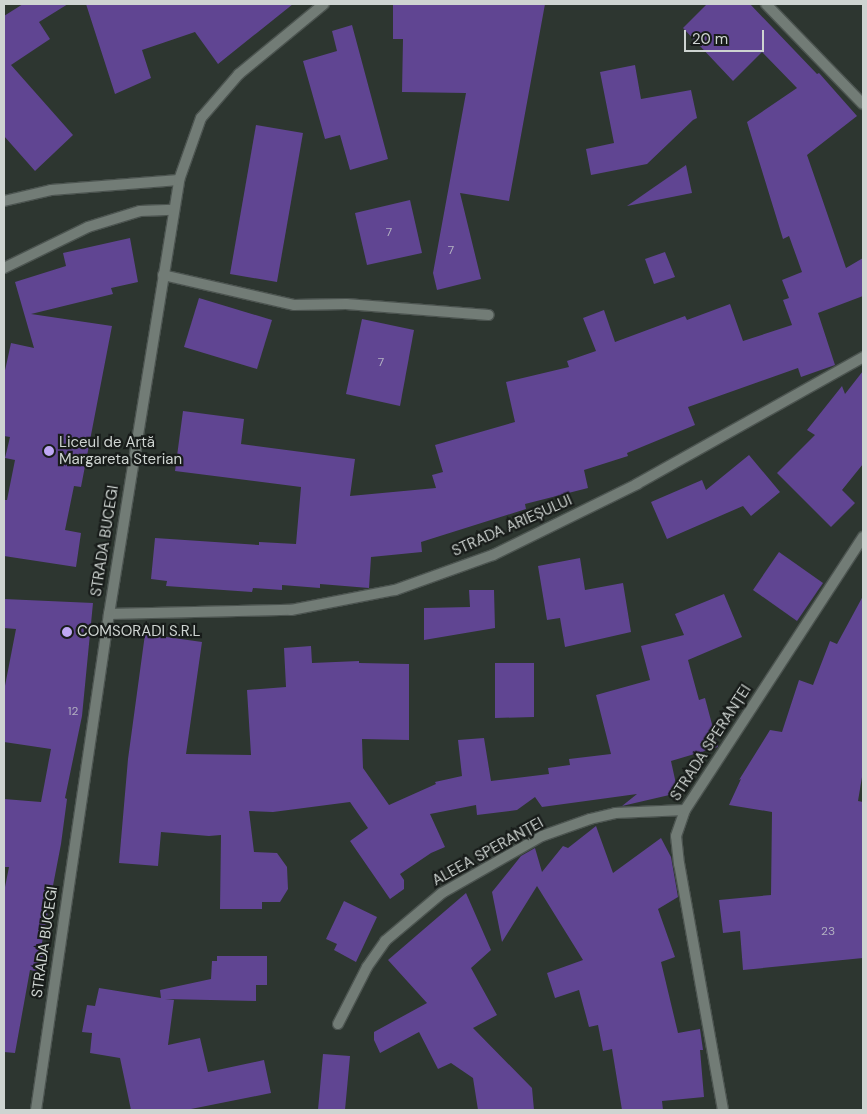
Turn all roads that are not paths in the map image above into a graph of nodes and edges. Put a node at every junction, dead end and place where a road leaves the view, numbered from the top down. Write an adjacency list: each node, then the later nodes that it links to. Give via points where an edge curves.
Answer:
1 (324, 4): 4 (street, STRADA BUCEGI, via 239,74 201,118)
2 (766, 4): 3 (street)
3 (863, 104)
4 (179, 180): 5 (street, via 51,190); 6 (street, STRADA BUCEGI)
5 (4, 201)
6 (173, 210): 7 (street, via 140,211 88,227); 8 (street, STRADA BUCEGI)
7 (4, 268)
8 (163, 275): 9 (street, via 294,305 346,304); 12 (street, STRADA BUCEGI)
9 (490, 315)
10 (863, 357): 12 (street, STRADA ARIEȘULUI, via 637,484 493,555 396,590 290,610)
11 (863, 536): 13 (street, STRADA SPERANȚEI)
12 (109, 614): 15 (street, STRADA BUCEGI)
13 (685, 810): 14 (street, ALEEA SPERANȚEI, via 616,813 590,819 542,836 442,893 385,941); 16 (street, STRADA SPERANȚEI, via 676,836 679,864)
14 (338, 1024)
15 (36, 1110)
16 (724, 1110)

